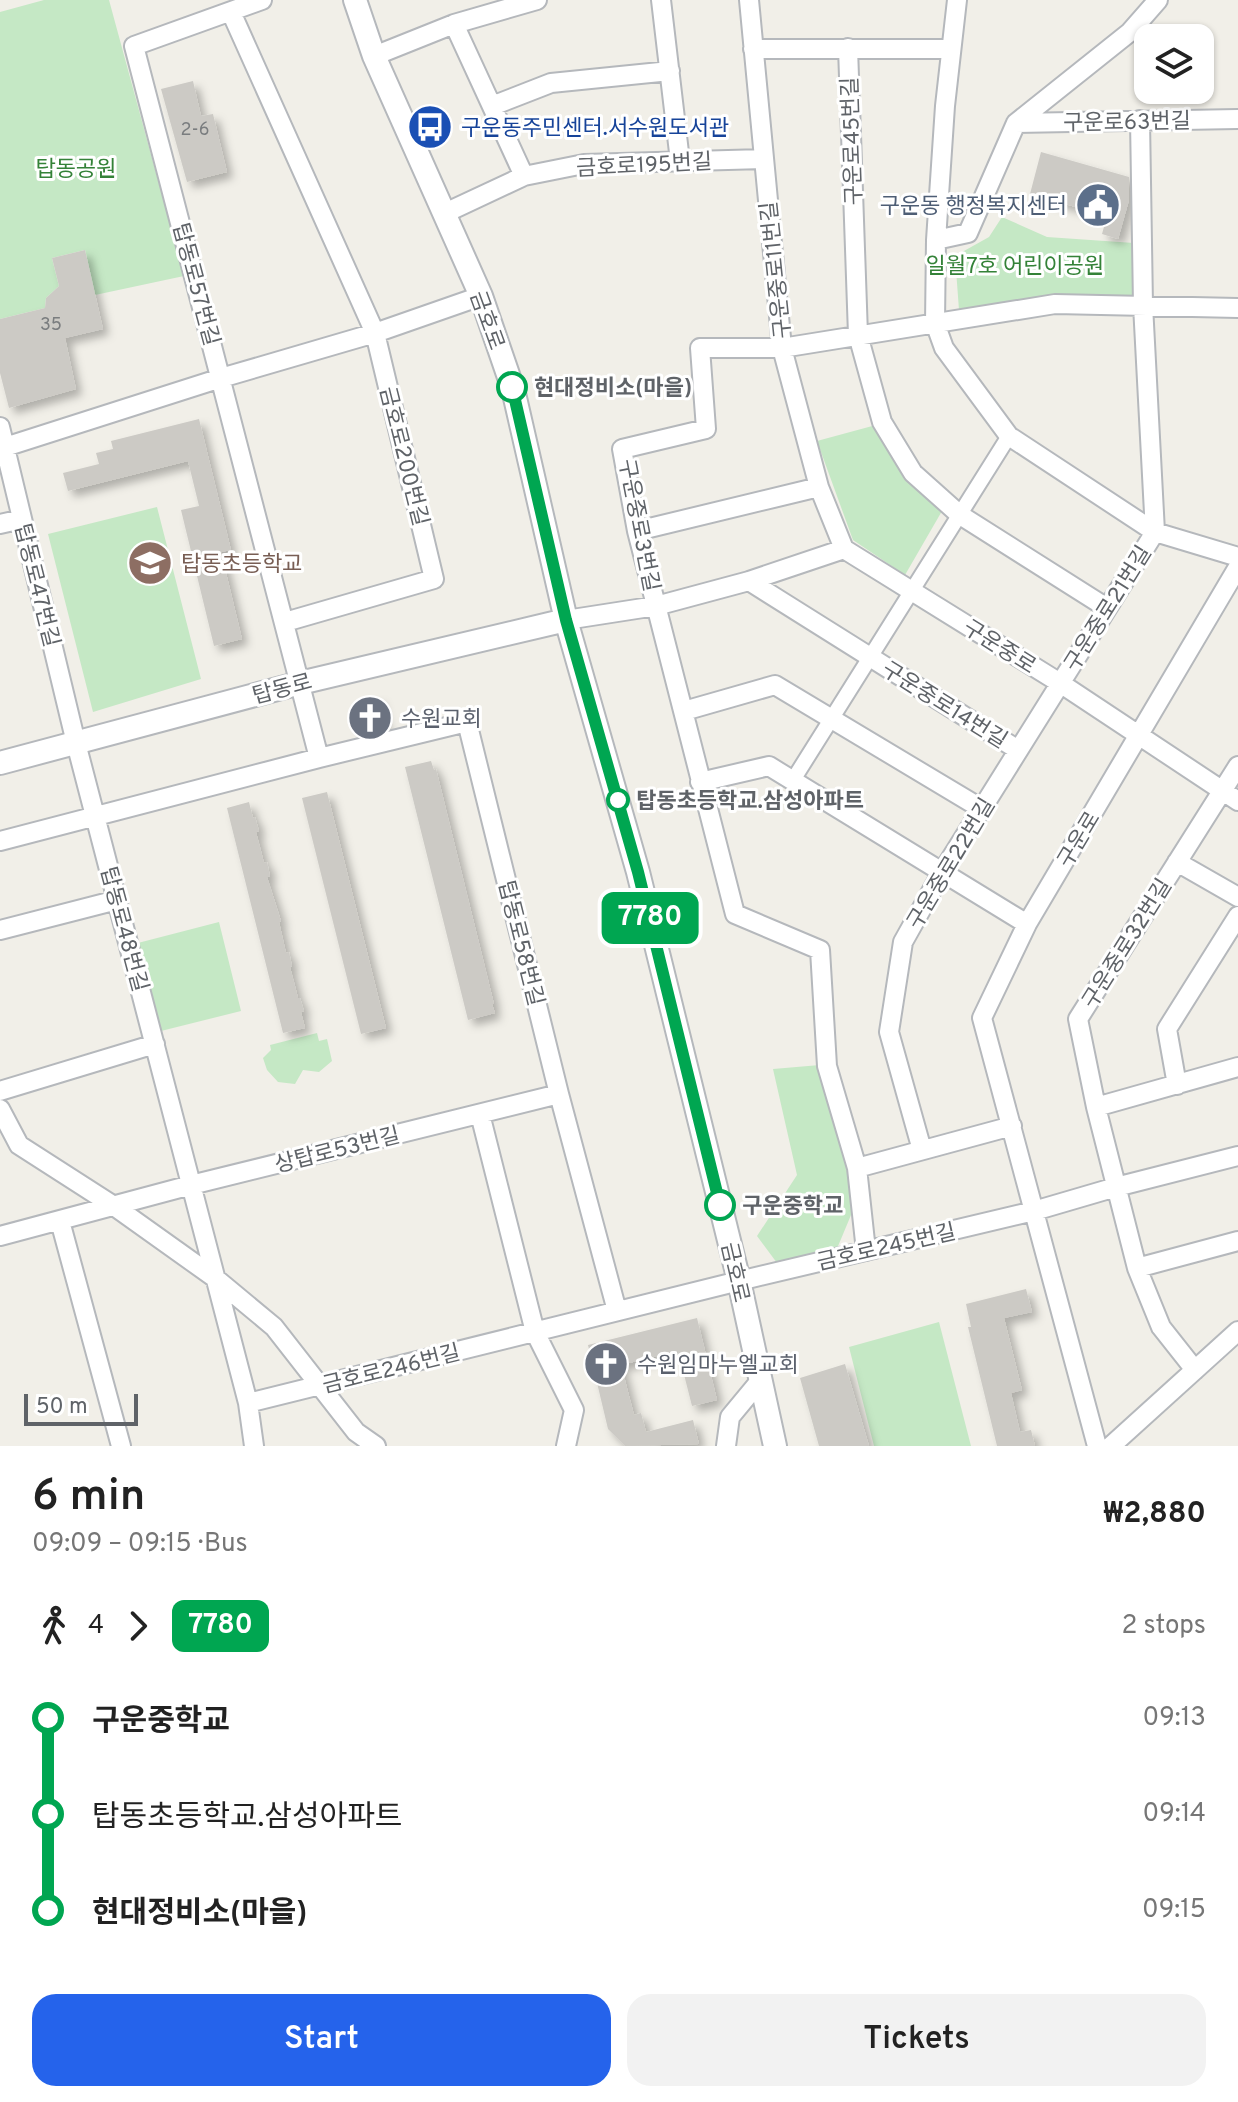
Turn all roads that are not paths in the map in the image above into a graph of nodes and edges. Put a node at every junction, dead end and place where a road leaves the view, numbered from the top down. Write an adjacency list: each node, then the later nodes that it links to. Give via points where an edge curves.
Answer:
1 (262, 0): 8 (street, 탑동로57번길)
2 (537, 0): 9 (street)
3 (661, 0): 14 (street)
4 (749, 0): 11 (street, 구운중로11번길)
5 (957, 0): 12 (street)
6 (1158, 0): 18 (street, via 1130,32)
7 (360, 2): 13 (street, 금호로)
8 (231, 12): 28 (street, 금호로200번길); 31 (street, 탑동로57번길, via 134,46)
9 (454, 24): 13 (street); 15 (street)
10 (848, 48): 11 (street); 12 (street, 구운로45번길); 29 (street, 구운로45번길)
11 (753, 49): 19 (street, 구운중로11번길)
12 (950, 49): 23 (street)
13 (374, 56): 22 (street, 금호로)
14 (670, 71): 15 (street, via 551,83); 20 (street)
15 (492, 106): 21 (street)
16 (1238, 119): 17 (street, 구운로63번길)
17 (1140, 120): 18 (street, 구운로63번길); 25 (street)
18 (1016, 123): 23 (street, via 968,233)
19 (764, 159): 20 (street, 금호로195번길); 30 (street, 구운중로11번길)
20 (680, 161): 21 (street, 금호로195번길, via 584,164)
21 (524, 176): 22 (street, 금호로195번길)
22 (443, 214): 24 (street, 금호로)
23 (936, 240): 27 (street)
24 (481, 296): 28 (street); 48 (street, 금호로, via 513,389)
25 (1143, 305): 26 (street); 27 (street, via 1055,304); 40 (street)
26 (1238, 308)
27 (935, 323): 29 (street); 33 (street, via 944,348)
28 (375, 333): 31 (street); 49 (street, 금호로200번길, via 434,579)
29 (858, 335): 30 (street); 36 (street, 구운로45번길, via 882,422 913,473)
30 (782, 348): 35 (street, 구운중로11번길); 39 (street, 구운중로3번길, via 700,348 706,429 622,449)
31 (221, 378): 34 (street); 49 (street, 탑동로57번길)
32 (0, 427): 34 (street, 탑동로47번길)
33 (1009, 436): 36 (street, 구운중로14번길); 40 (street)
34 (5, 447): 37 (street, 탑동로47번길)
35 (819, 487): 39 (street); 41 (street, 구운중로11번길)
36 (960, 515): 45 (street, 구운중로14번길); 47 (street, 구운로45번길)
37 (22, 519): 38 (street); 56 (street, 탑동로47번길)
38 (0, 524)
39 (637, 531): 46 (street, 구운중로3번길)
40 (1155, 532): 42 (street); 47 (street, 구운중로21번길)
41 (844, 549): 44 (street); 45 (street, 구운중로)
42 (1238, 557)
43 (1238, 567): 55 (street, 구운로)
44 (749, 581): 46 (street); 50 (street)
45 (912, 591): 50 (street, 구운중로14번길); 52 (street, 구운중로)
46 (656, 606): 48 (street); 53 (street, 구운중로3번길)
47 (1107, 608): 52 (street, 구운중로21번길)
48 (566, 620): 51 (street, 탑동로); 96 (street, 금호로, via 638,872)
49 (285, 622): 51 (street, 탑동로57번길)
50 (871, 657): 54 (street, 구운중로14번길); 57 (street, 구운중로14번길)
51 (300, 683): 56 (street, 탑동로); 58 (street)
52 (1060, 683): 55 (street, 구운중로); 57 (street, 구운중로22번길)
53 (684, 711): 54 (street, via 775,685); 62 (street, 구운중로3번길)
54 (832, 719): 61 (street, 구운중로14번길); 64 (street)
55 (1140, 736): 63 (street, 구운중로); 72 (street, 구운로)
56 (76, 743): 59 (street, 탑동로); 65 (street, 탑동로48번길)
57 (1018, 750): 64 (street, 구운중로22번길)
58 (319, 758): 65 (street, 탑동로58번길); 78 (street, 탑동로58번길, via 467,722)
59 (0, 763)
60 (1238, 766): 63 (street, 구운중로32번길)
61 (793, 780): 62 (street, via 769,766); 68 (street)
62 (700, 782): 85 (street, 구운중로3번길, via 735,914 820,950 827,1066)
63 (1230, 797): 67 (street, 구운중로32번길)
64 (982, 809): 68 (street, 구운중로22번길)
65 (95, 815): 66 (street); 70 (street, 탑동로48번길)
66 (0, 841)
67 (1177, 862): 69 (street); 79 (street, 구운중로32번길, via 1078,1019)
68 (941, 874): 72 (street); 83 (street, 구운중로22번길, via 903,942 889,1032)
69 (1238, 897)
70 (117, 900): 73 (street); 74 (street, 탑동로48번길)
71 (1238, 916): 76 (street, via 1167,1029)
72 (1027, 924): 82 (street, 구운로, via 982,1018)
73 (0, 930)
74 (155, 1044): 77 (street); 86 (street, 탑동로48번길)
75 (1238, 1067): 76 (street)
76 (1177, 1085): 79 (street)
77 (0, 1091)
78 (559, 1094): 81 (street, 상탑로53번길); 97 (street, 탑동로58번길)
79 (1096, 1107): 87 (street, 구운중로32번길)
80 (0, 1109): 88 (street, via 19,1145)
81 (480, 1114): 86 (street, 상탑로53번길); 99 (street)
82 (1012, 1126): 83 (street); 89 (street, 구운로)
83 (922, 1150): 85 (street)
84 (1238, 1156): 87 (street, 금호로245번길)
85 (857, 1168): 93 (street)
86 (191, 1185): 88 (street, 상탑로53번길); 95 (street, 탑동로48번길)
87 (1116, 1187): 89 (street, 금호로245번길); 94 (street, 구운중로32번길)
88 (114, 1206): 90 (street, 상탑로53번길); 95 (street)
89 (1034, 1211): 93 (street, 금호로245번길); 111 (street, 구운로)
90 (60, 1221): 91 (street, 상탑로53번길); 105 (street)
91 (0, 1236)
92 (1238, 1241): 94 (street)
93 (866, 1251): 96 (street, 금호로245번길)
94 (1137, 1268): 100 (street, 구운중로32번길, via 1161,1327)
95 (215, 1278): 102 (street, via 274,1327); 103 (street, 탑동로48번길)
96 (739, 1281): 97 (street, 금호로246번길); 101 (street, 금호로)
97 (617, 1311): 99 (street, 금호로246번길)
98 (1238, 1331): 100 (street)
99 (535, 1332): 102 (street, 금호로246번길); 108 (street, via 574,1410)
100 (1195, 1370): 112 (street)
101 (759, 1382): 109 (street, via 730,1417); 110 (street, 금호로)
102 (319, 1385): 103 (street, 금호로246번길); 104 (street)
103 (248, 1403): 106 (street, 탑동로48번길)
104 (357, 1439): 107 (street)
105 (121, 1446)
106 (254, 1446)
107 (376, 1446)
108 (566, 1446)
109 (726, 1446)
110 (775, 1446)
111 (1097, 1446)
112 (1111, 1446)

